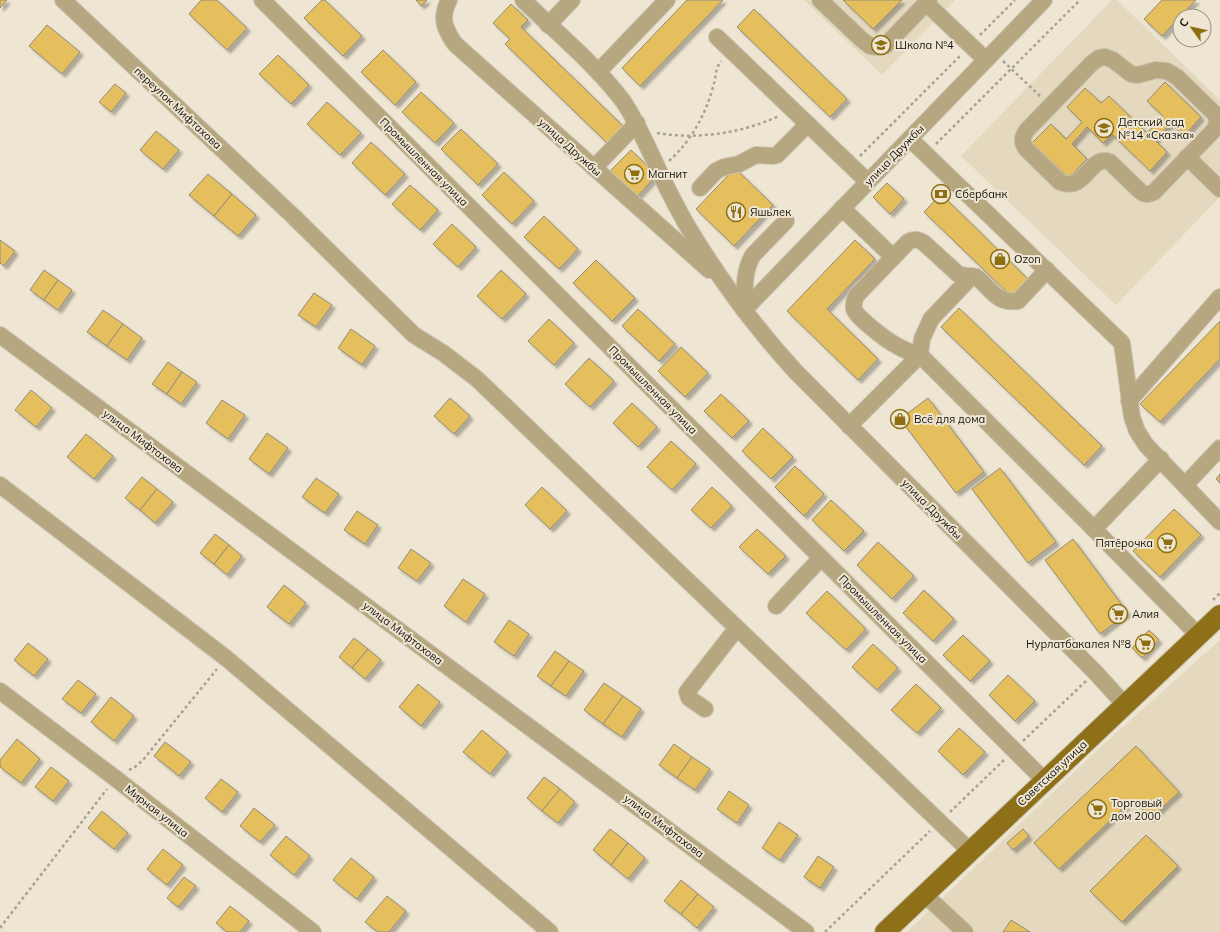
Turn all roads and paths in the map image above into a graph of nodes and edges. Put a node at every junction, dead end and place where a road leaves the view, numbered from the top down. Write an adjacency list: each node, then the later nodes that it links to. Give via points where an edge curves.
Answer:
1 (63, 0): 54 (street, переулок Мифтахова, via 293,216 414,336 443,353 477,379)
2 (262, 0): 51 (street, Промышленная улица)
3 (448, 0): 28 (street, улица Дружбы, via 444,8 444,21 446,31 454,44)
4 (523, 0): 12 (street, улица Дружбы)
5 (572, 0): 12 (street)
6 (667, 0): 18 (street)
7 (820, 0): 11 (street, via 861,39 870,46 877,47 885,46)
8 (1015, 0): 14 (path)
9 (1044, 0): 16 (street, улица Дружбы)
10 (1080, 0): 17 (path)
11 (928, 1): 14 (street)
12 (548, 25): 18 (street, улица Дружбы)
13 (718, 37): 15 (street)
14 (970, 45): 16 (street); 27 (path)
15 (731, 51): 20 (street); 23 (path, via 718,66 705,112)
16 (990, 56): 17 (path); 24 (street, улица Дружбы)
17 (1012, 69): 19 (path); 25 (path)
18 (598, 72): 22 (street, улица Дружбы)
19 (1050, 106): 26 (street, via 1099,58 1113,60 1131,74 1138,76 1156,70 1167,71 1177,77 1217,119 1214,130); 26 (street, via 1026,131 1023,143 1026,149 1065,184 1078,182 1096,163 1106,160 1140,191 1148,194 1154,192)
20 (792, 109): 21 (street); 23 (path, via 744,128)
21 (808, 124): 27 (street); 31 (street, via 777,155 756,155 740,164 724,166)
22 (639, 127): 23 (path, via 666,135); 28 (street); 29 (street, улица Дружбы)
23 (692, 136): 29 (path)
24 (910, 139): 25 (street); 30 (street, улица Дружбы)
25 (925, 155): 36 (street)
26 (1187, 157): 32 (street)
27 (851, 166): 30 (street)
28 (594, 168): 38 (street, улица Дружбы)
29 (658, 170): 38 (street, улица Дружбы)
30 (868, 182): 33 (street, улица Дружбы)
31 (700, 188)
32 (1220, 189)
33 (842, 208): 35 (street); 40 (street, улица Дружбы)
34 (786, 221): 40 (street, via 749,261)
35 (893, 257): 37 (street, via 908,242 919,240 958,274); 42 (street, via 856,296 854,310 887,340)
36 (1047, 270): 37 (street, via 1018,301 1012,302 1000,300 980,280); 43 (street, via 1122,343)
37 (972, 276): 42 (street, via 931,319 922,339)
38 (722, 281): 40 (street, улица Дружбы)
39 (1220, 297): 43 (street)
40 (744, 310): 44 (street, улица Дружбы, via 795,371)
41 (0, 335): 67 (street, улица Мифтахова)
42 (920, 355): 44 (street); 50 (street)
43 (1129, 400): 46 (street, via 1138,431 1146,445)
44 (849, 426): 56 (street, улица Дружбы)
45 (1220, 448): 48 (street)
46 (1161, 459): 48 (street); 50 (street)
47 (0, 485): 66 (street, via 226,658)
48 (1185, 485): 49 (street)
49 (1220, 522)
50 (1094, 529): 55 (street)
51 (821, 558): 52 (street); 60 (street, Промышленная улица)
52 (776, 606)
53 (1220, 615): 55 (main road, Советская улица)
54 (737, 628): 59 (street, via 687,692 689,698); 62 (street)
55 (1198, 635): 58 (main road, Советская улица)
56 (1095, 672): 58 (street, улица Дружбы); 60 (path)
57 (0, 692): 65 (street, Мирная улица)
58 (1125, 705): 61 (main road, Советская улица)
59 (705, 709)
60 (1014, 750): 61 (street, Промышленная улица); 62 (path)
61 (1045, 781): 63 (main road, Советская улица)
62 (940, 822): 63 (street); 68 (path)
63 (970, 851): 64 (main road, Советская улица)
64 (925, 894): 69 (main road, Советская улица); 70 (street)
65 (313, 932)
66 (550, 932)
67 (806, 932)
68 (825, 932)
69 (885, 932)
70 (965, 932)

